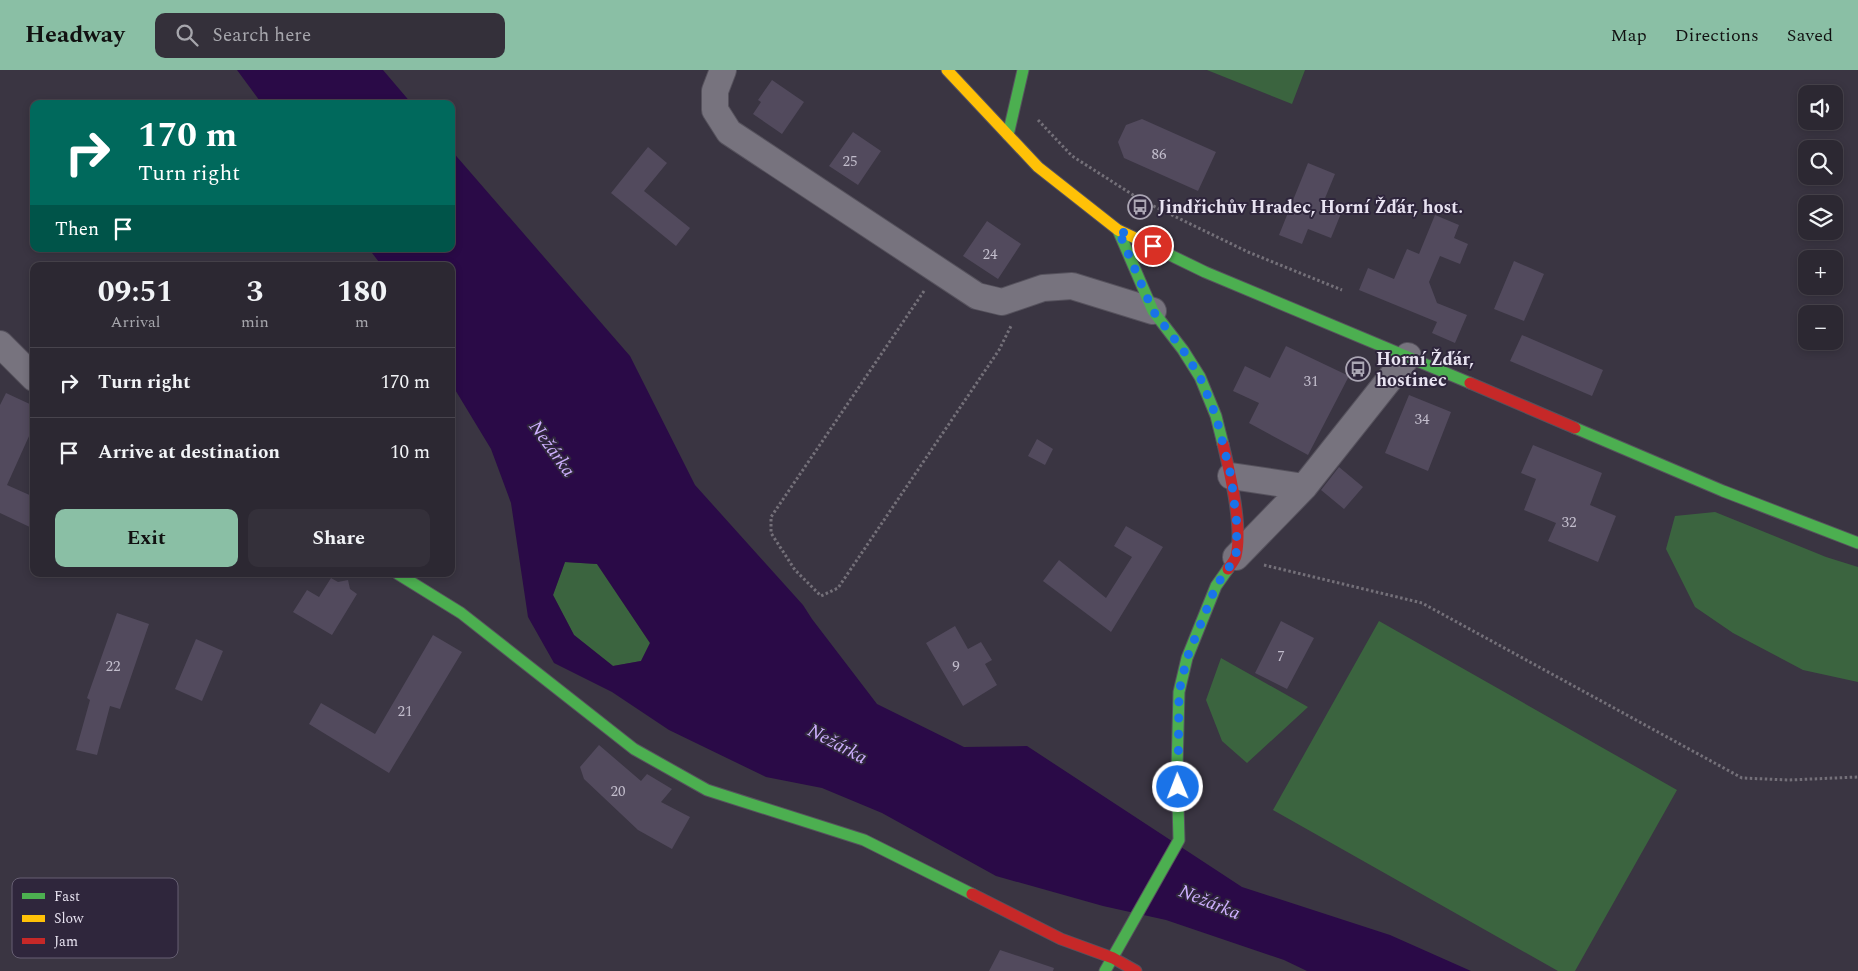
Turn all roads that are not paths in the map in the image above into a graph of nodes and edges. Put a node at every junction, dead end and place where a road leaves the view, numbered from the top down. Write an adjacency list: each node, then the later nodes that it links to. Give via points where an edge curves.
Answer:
1 (723, 70): 6 (street, via 715,91 715,110 729,132 977,296 1002,302 1043,288 1072,286)
2 (947, 70): 4 (street)
3 (1023, 70): 4 (street)
4 (1008, 135): 5 (street, via 1038,167)
5 (1118, 230): 6 (street); 8 (street, via 1205,272)
6 (1153, 311): 10 (street, via 1200,377 1216,416)
7 (0, 344): 9 (street)
8 (1408, 356): 11 (street); 12 (street, via 1723,491)
9 (30, 374)
10 (1231, 476): 11 (street); 13 (street, via 1237,525)
11 (1304, 487): 13 (street)
12 (1858, 543)
13 (1236, 557): 15 (street, via 1216,586 1187,658 1179,692 1179,840)
14 (403, 577): 15 (street, via 461,612 634,749 707,790 864,840 1061,939)
15 (1113, 958): 16 (street); 17 (street)
16 (1105, 971)
17 (1136, 971)

